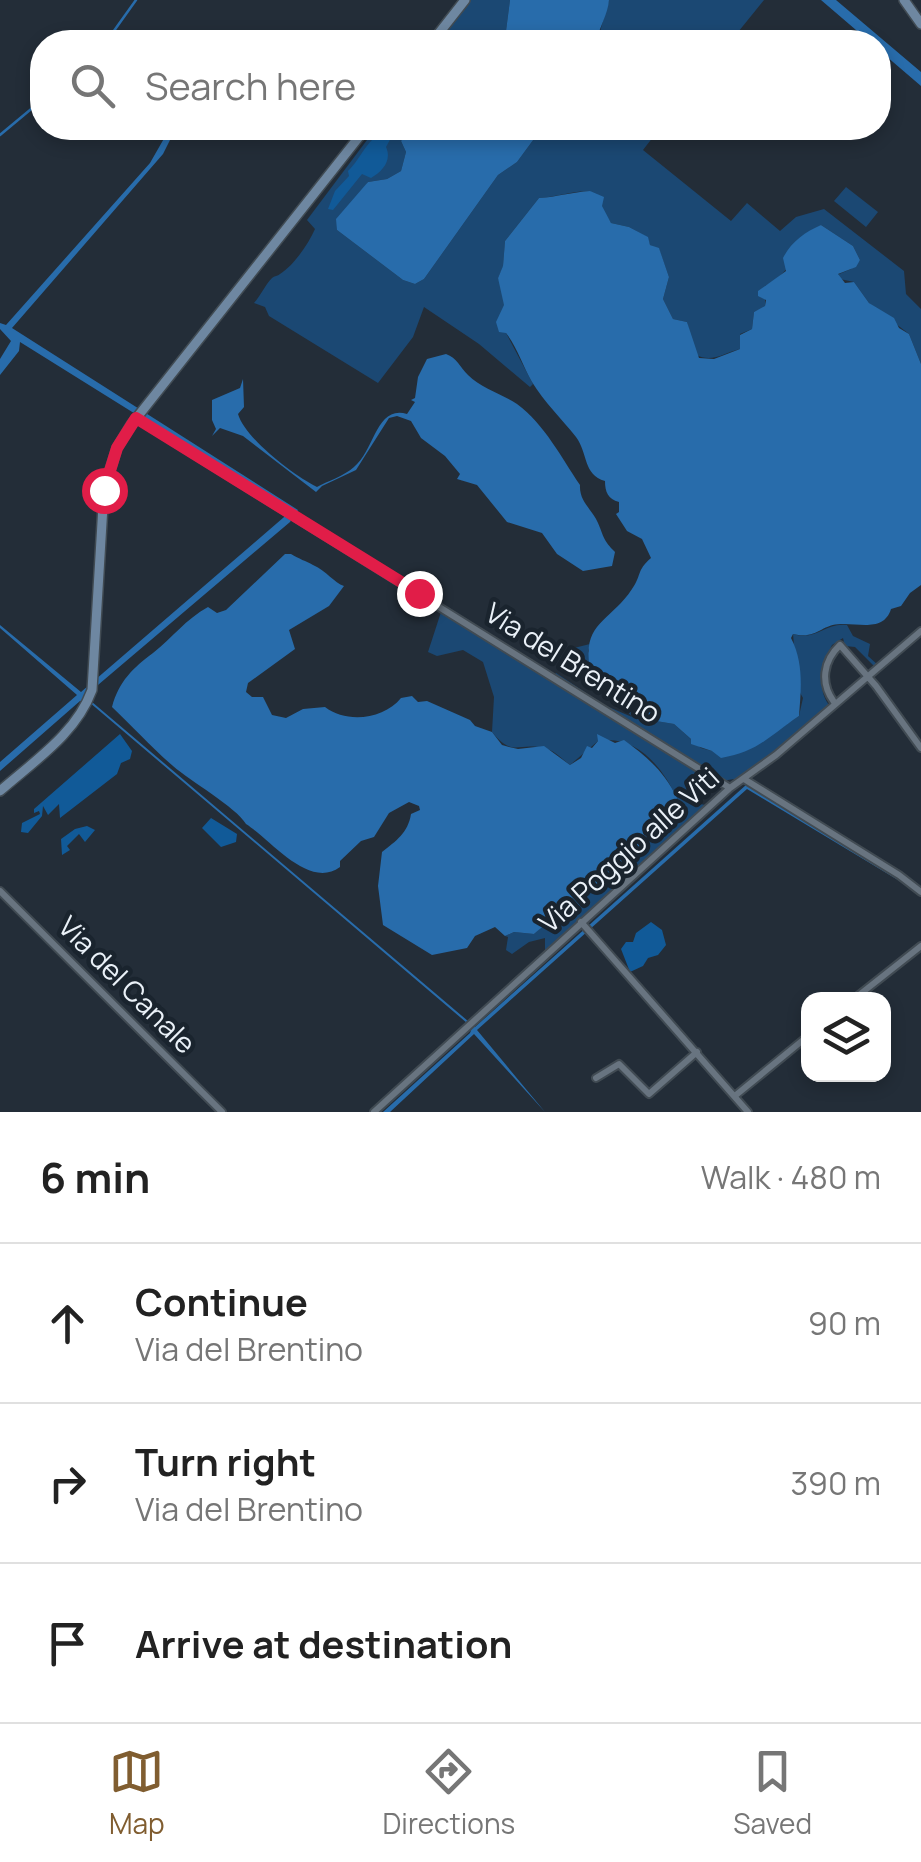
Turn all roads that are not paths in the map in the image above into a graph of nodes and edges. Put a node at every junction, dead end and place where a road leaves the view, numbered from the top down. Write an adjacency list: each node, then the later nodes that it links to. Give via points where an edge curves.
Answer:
1 (466, 0): 4 (street)
2 (904, 0): 3 (street)
3 (921, 24)
4 (442, 30)
5 (357, 140): 6 (street)
6 (139, 415): 12 (street, Via del Brentino); 13 (street, via 117,448 104,490 87,704 72,728)
7 (921, 631): 8 (street, Via Poggio alle Viti)
8 (868, 675): 9 (street, Via Poggio alle Viti); 9 (street, via 840,644 830,654 824,680); 10 (street)
9 (834, 702): 11 (street, Via Poggio alle Viti)
10 (921, 748)
11 (744, 779): 12 (street, Via Poggio alle Viti); 15 (street)
12 (730, 788): 16 (street, Via Poggio alle Viti)
13 (0, 791)
14 (0, 890): 23 (street, Via del Canale)
15 (921, 892)
16 (585, 926): 20 (street); 24 (street, Via Poggio alle Viti)
17 (921, 946): 18 (street)
18 (864, 992)
19 (801, 1042): 22 (street)
20 (697, 1052): 21 (street, via 649,1094 618,1064); 22 (street)
21 (596, 1078)
22 (736, 1095): 25 (street)
23 (222, 1112)
24 (374, 1112)
25 (748, 1112)

